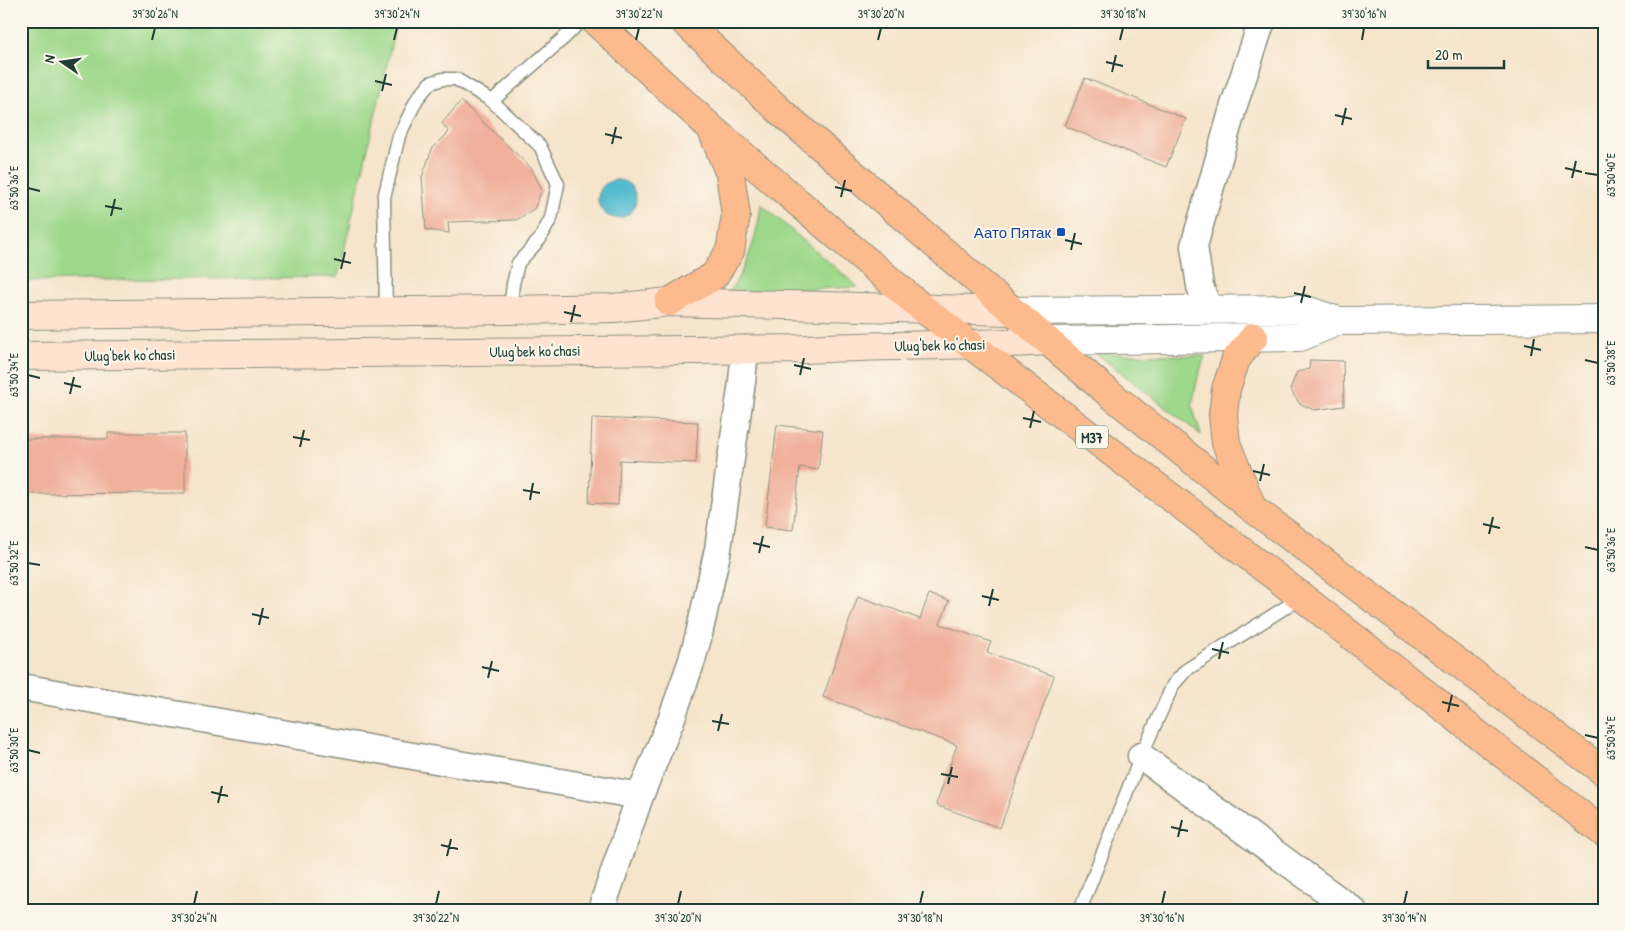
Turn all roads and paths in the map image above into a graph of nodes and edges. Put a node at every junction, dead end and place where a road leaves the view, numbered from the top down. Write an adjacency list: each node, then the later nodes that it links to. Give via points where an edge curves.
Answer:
1 (581, 21): 5 (lane)
2 (595, 21): 6 (highway, M37)
3 (684, 21): 11 (highway, via 781,112)
4 (1262, 21): 10 (street, via 1195,241 1200,286)
5 (492, 101): 9 (lane, via 540,146 558,184 551,218 540,239 518,263); 12 (lane, via 456,79 430,83 417,99 399,136 384,198)
6 (712, 129): 7 (highway, via 730,174 736,215 730,251 714,276); 8 (highway, M37)
7 (669, 302): 8 (main road); 9 (main road, via 614,308)
8 (921, 308): 11 (main road); 18 (highway, M37)
9 (510, 310): 12 (main road)
10 (1209, 310): 11 (street); 15 (street, via 1303,309)
11 (1012, 311): 17 (highway)
12 (386, 312): 13 (main road)
13 (21, 315)
14 (1604, 319): 15 (street)
15 (1338, 321): 16 (street, via 1300,337)
16 (1254, 337): 17 (street); 21 (highway, via 1236,359 1226,389 1223,415 1226,442)
17 (1048, 341): 18 (main road, Ulug'bek ko'chasi); 21 (highway)
18 (972, 346): 19 (main road, Ulug'bek ko'chasi); 22 (highway, M37)
19 (745, 349): 20 (main road, Ulug'bek ko'chasi); 26 (street, via 718,549 699,634 671,720)
20 (21, 356)
21 (1252, 508): 25 (highway)
22 (1302, 597): 24 (lane, via 1182,674 1173,685); 27 (highway, M37)
23 (21, 687): 26 (street)
24 (1141, 756): 29 (lane); 30 (street)
25 (1604, 772)
26 (640, 796): 28 (street)
27 (1604, 834)
28 (601, 910)
29 (1080, 910)
30 (1353, 910)

